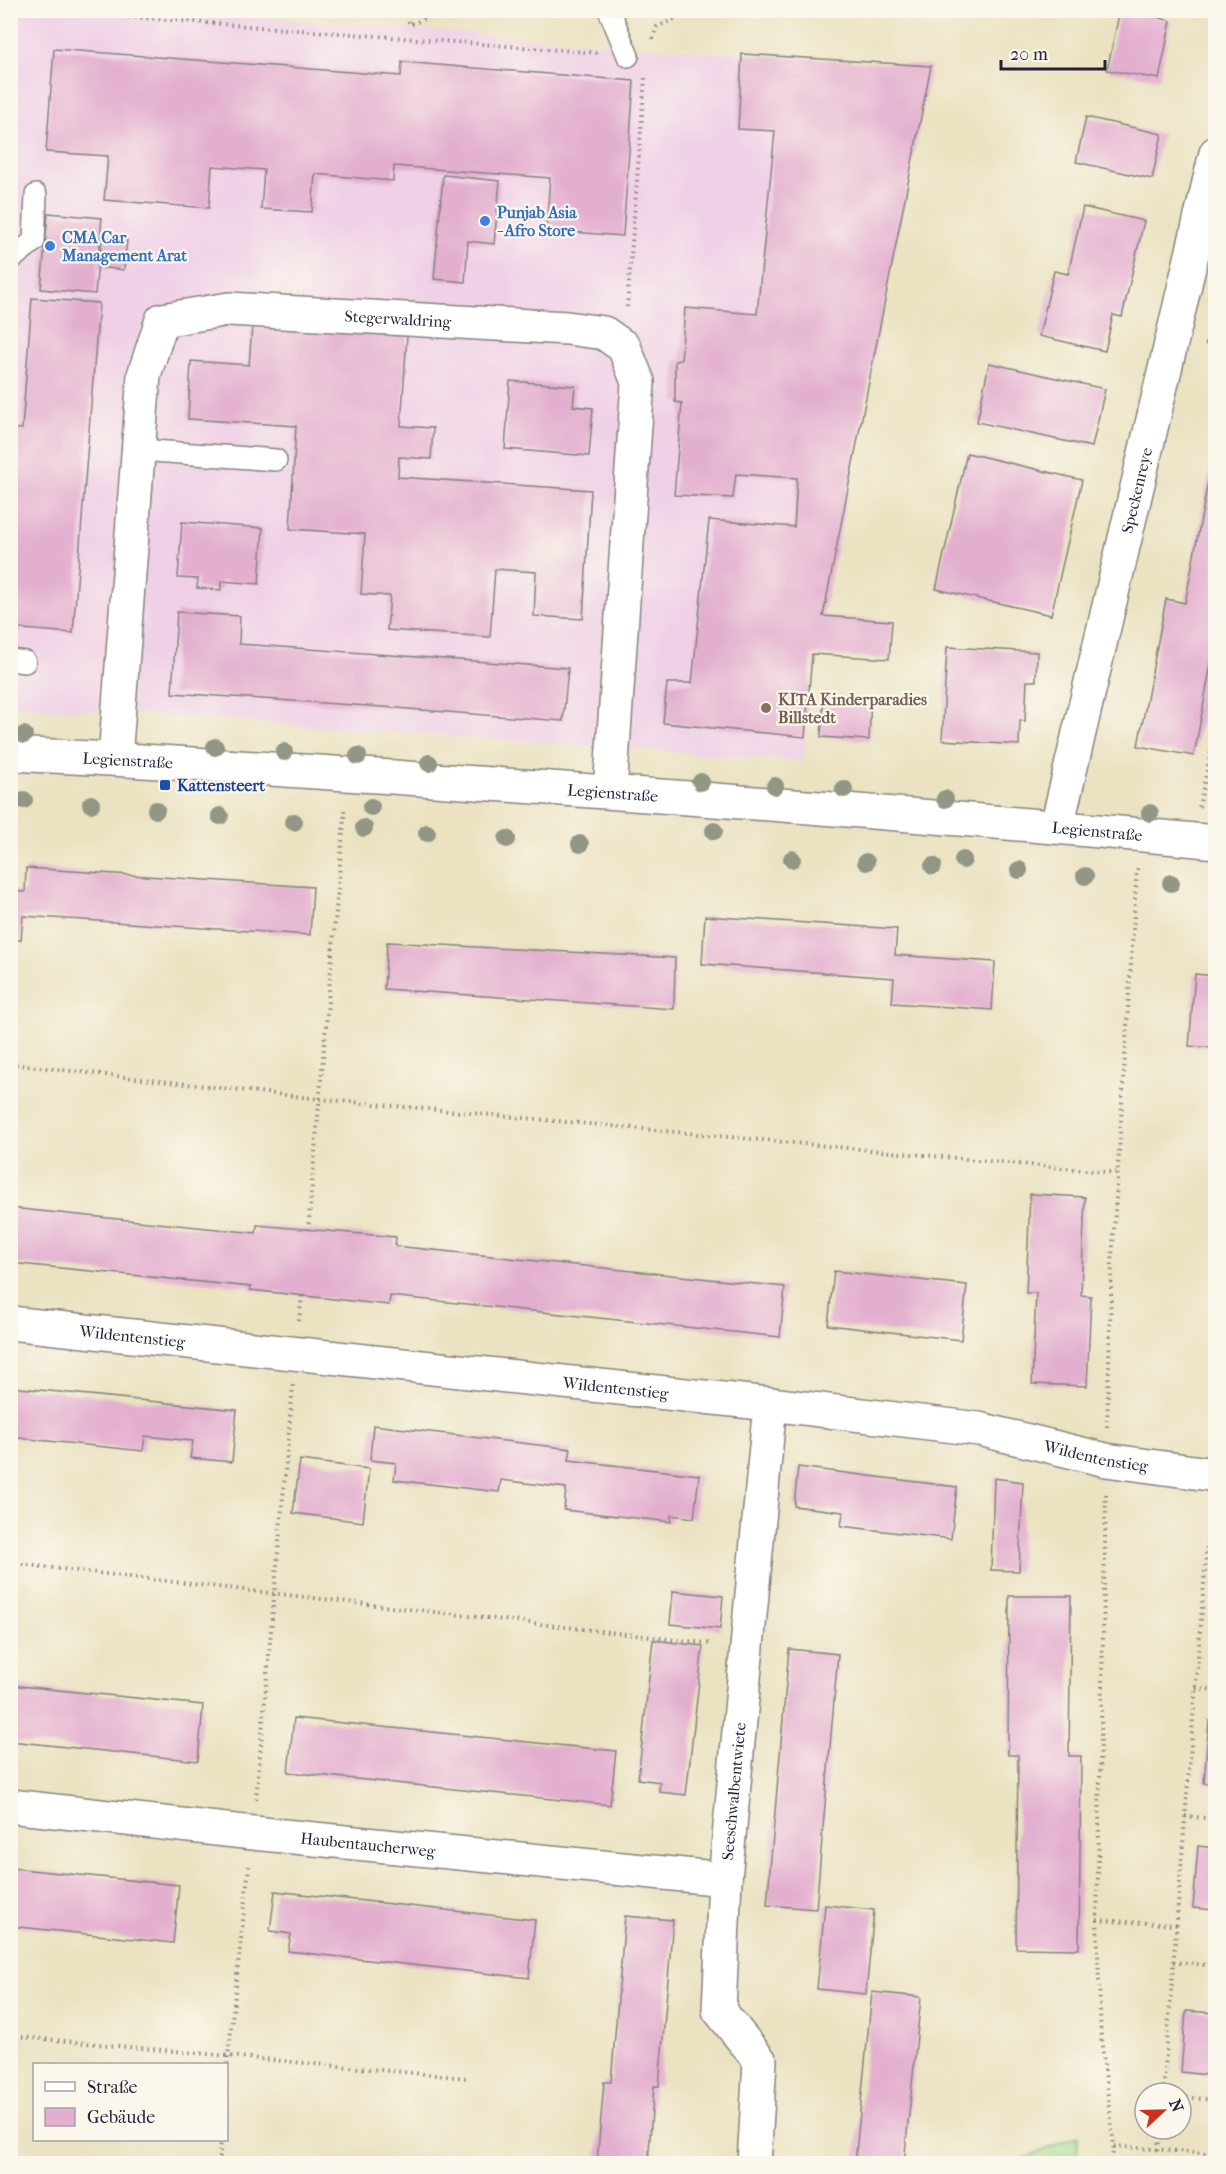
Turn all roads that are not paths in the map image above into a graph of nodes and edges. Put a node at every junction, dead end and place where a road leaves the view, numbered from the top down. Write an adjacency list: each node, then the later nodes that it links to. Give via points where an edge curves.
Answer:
1 (609, 10): 2 (lane)
2 (637, 56)
3 (1215, 153): 11 (street, Speckenreye)
4 (36, 195): 5 (lane, via 34,241)
5 (10, 260)
6 (139, 450): 7 (lane); 9 (street, Stegerwaldring); 10 (street, Stegerwaldring, via 144,375 162,320 229,309 555,328 604,333 624,347 638,382)
7 (276, 460)
8 (10, 754): 9 (street, Legienstraße)
9 (116, 759): 10 (street, Legienstraße)
10 (610, 792): 11 (street, Legienstraße)
11 (1058, 826): 12 (street, Legienstraße)
12 (1204, 841)
13 (10, 1323): 14 (street, Wildentenstieg)
14 (770, 1404): 15 (street, Wildentenstieg, via 979,1429 1106,1460); 17 (street, Seeschwalbentwiete)
15 (1214, 1475)
16 (10, 1806): 17 (street, Haubentaucherweg)
17 (725, 1879): 18 (street, Seeschwalbentwiete, via 719,2010 760,2061)
18 (754, 2163)

